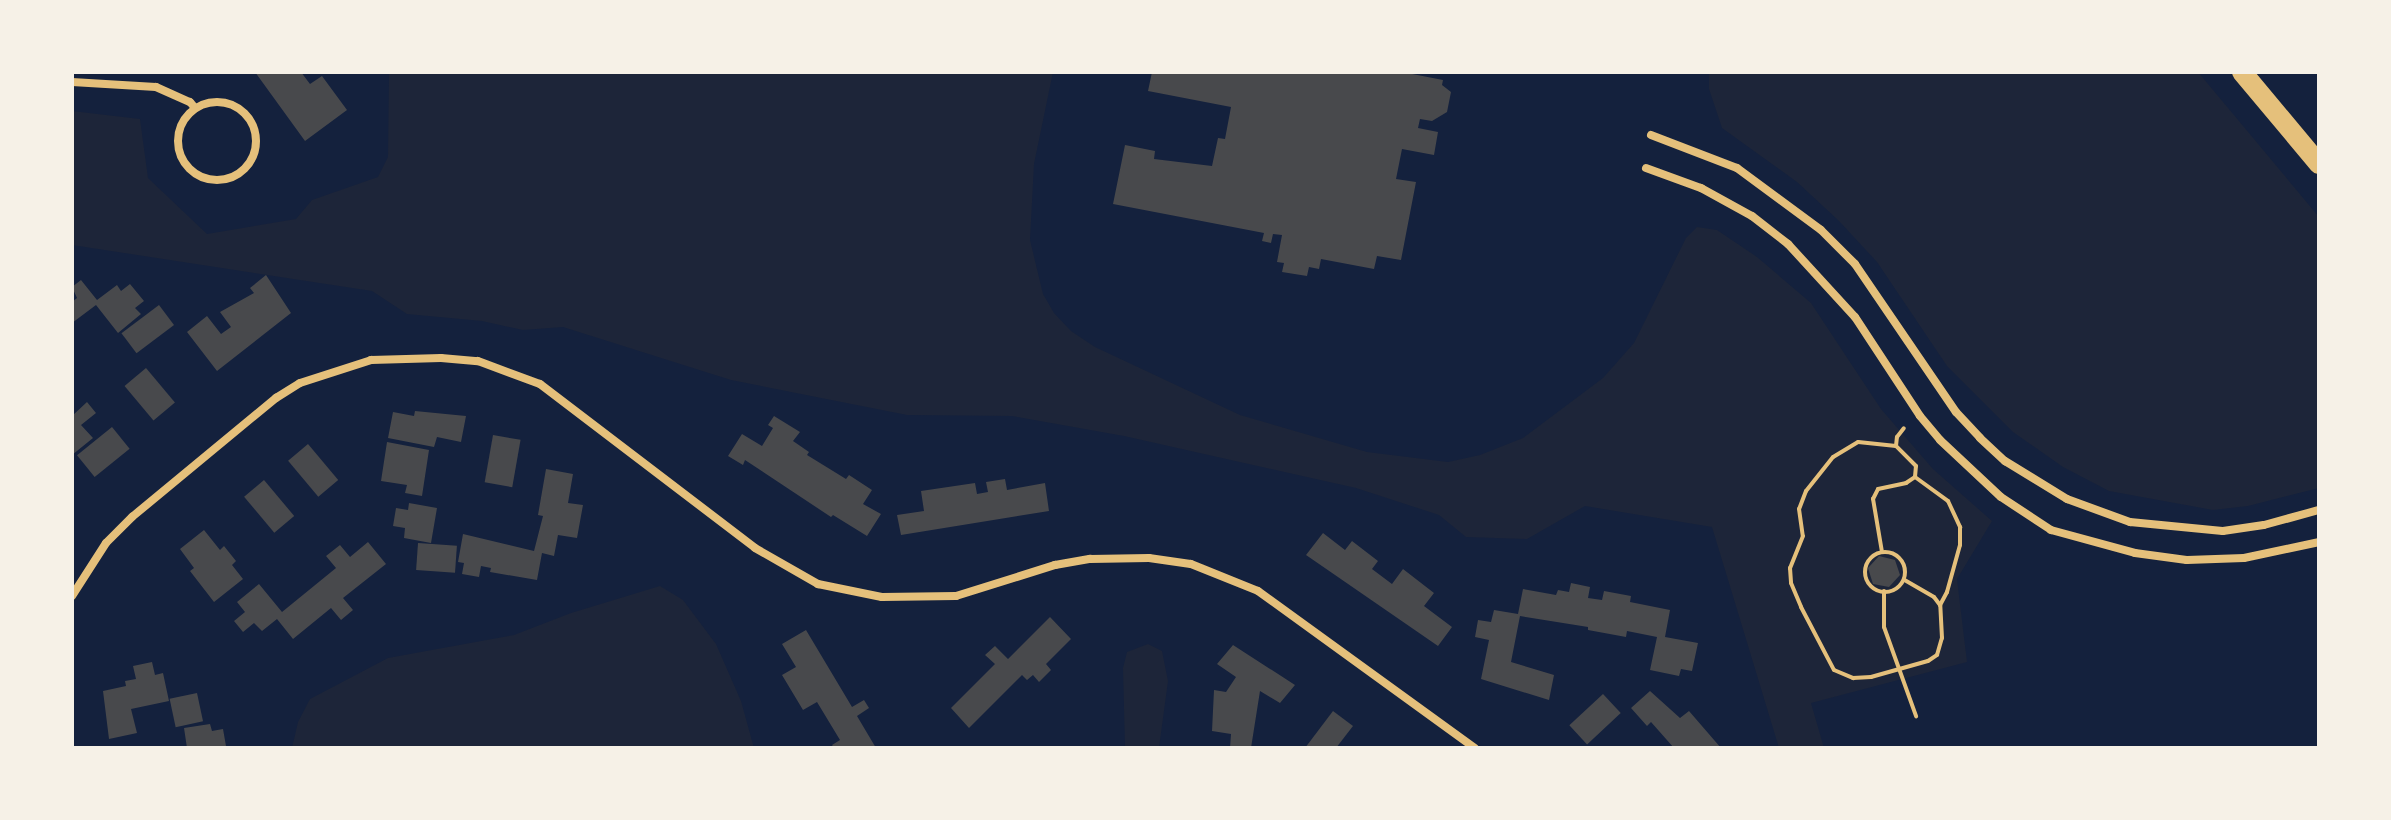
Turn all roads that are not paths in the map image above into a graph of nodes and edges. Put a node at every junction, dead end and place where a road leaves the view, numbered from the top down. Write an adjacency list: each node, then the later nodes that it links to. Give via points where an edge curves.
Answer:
1 (2242, 72): 5 (main road)
2 (72, 82): 3 (street, via 156,87)
3 (195, 108): 3 (street, via 219,102 250,120 256,144 237,174 213,180 183,162 177,139)
4 (1651, 135): 7 (street, via 1737,168 1821,230 1855,264 1956,412 2005,461 2067,499 2130,522 2223,531)
5 (2319, 164)
6 (1646, 168): 8 (street, via 1701,188 1752,216 1788,244 1855,317 1940,440 2001,497 2051,530 2135,553 2187,560 2244,558)
7 (2319, 510)
8 (2319, 542)
9 (72, 596): 10 (street, via 106,543 132,517 300,383 371,360 478,361 540,384 755,548 818,584 882,597 956,596 1090,559 1191,564 1258,591)
10 (1475, 748)

